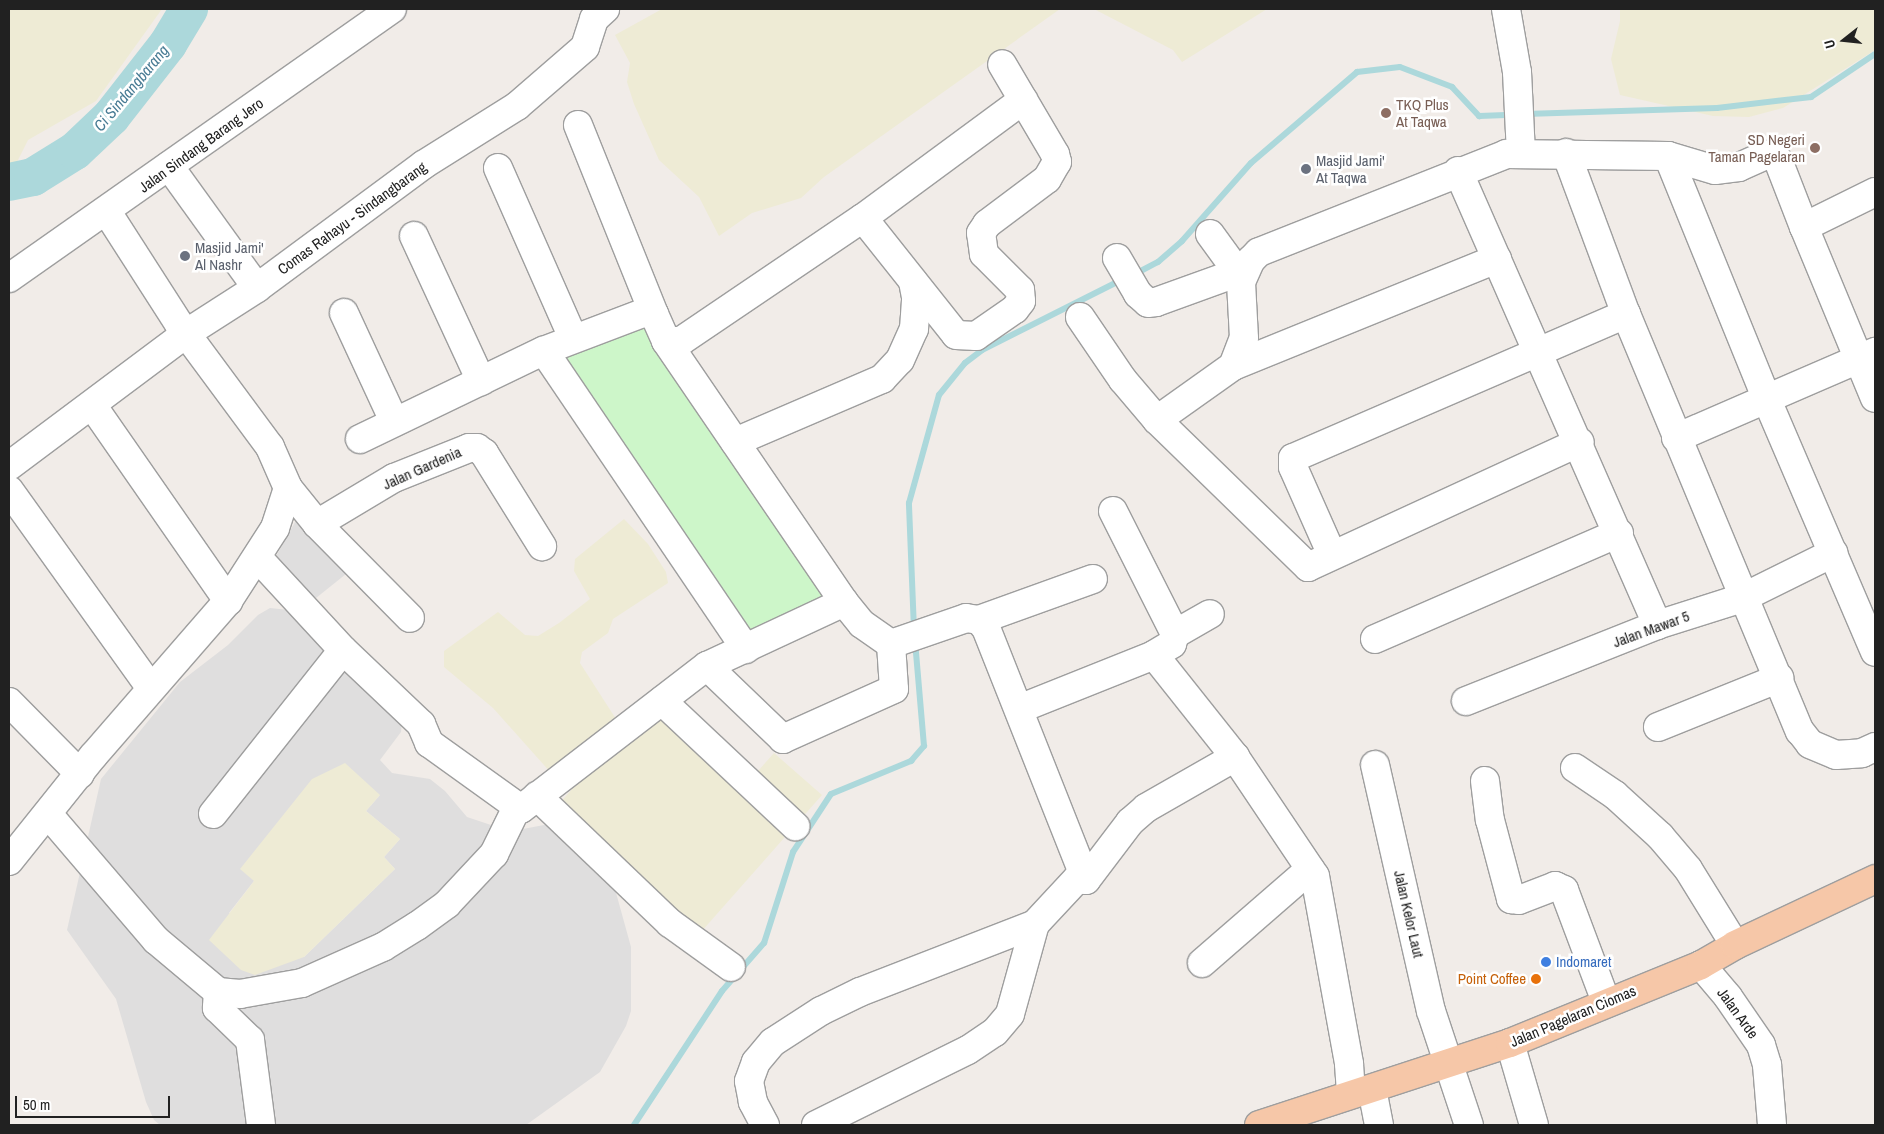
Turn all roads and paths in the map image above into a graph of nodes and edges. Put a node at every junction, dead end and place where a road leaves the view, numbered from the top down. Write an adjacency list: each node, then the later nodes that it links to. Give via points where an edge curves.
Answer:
1 (392, 9): 10 (street, Jalan Sindang Barang Jero)
2 (605, 9): 24 (street, Comas Rahayu - Sindangbarang, via 594,19 585,47 524,100 423,165)
3 (1506, 9): 8 (street, via 1519,110)
4 (1002, 64): 5 (street)
5 (1023, 100): 15 (street); 23 (street, via 1055,154 1054,171 987,224 980,241 984,254 1020,290 1021,301 983,333 961,337 950,331)
6 (578, 125): 26 (street)
7 (1566, 153): 8 (street); 9 (street); 27 (street)
8 (1521, 154): 12 (street, via 1506,154)
9 (1668, 156): 16 (street, via 1715,170 1739,167 1766,155 1773,156 1778,160); 38 (street)
10 (169, 166): 14 (street, Jalan Sindang Barang Jero); 24 (street)
11 (498, 168): 30 (street)
12 (1458, 171): 19 (street); 21 (street, via 1259,252)
13 (1875, 192): 16 (street)
14 (107, 212): 22 (street, Jalan Sindang Barang Jero); 29 (street)
15 (863, 218): 23 (street); 31 (street, via 687,338 670,343)
16 (1804, 227): 34 (street)
17 (1210, 234): 21 (street)
18 (414, 236): 36 (street)
19 (1497, 259): 33 (street); 35 (street)
20 (1126, 275): 21 (street, via 1148,302)
21 (1238, 277): 35 (street, via 1244,338)
22 (9, 278)
23 (913, 281): 44 (street, via 916,297 914,329 900,360 882,379)
24 (257, 288): 29 (street, Comas Rahayu - Sindangbarang)
25 (344, 313): 41 (street)
26 (654, 314): 30 (street, via 643,313); 31 (street)
27 (1626, 314): 33 (street); 42 (street)
28 (1080, 317): 40 (street, via 1123,380)
29 (187, 333): 39 (street, Comas Rahayu - Sindangbarang); 47 (street, via 270,447)
30 (573, 338): 32 (street)
31 (666, 341): 44 (street)
32 (544, 351): 36 (street); 67 (street)
33 (1539, 353): 45 (street); 54 (street, via 1293,458 1293,466)
34 (1867, 355): 37 (street); 38 (street)
35 (1233, 366): 40 (street)
36 (481, 381): 41 (street)
37 (1875, 398)
38 (1767, 400): 42 (street); 53 (street)
39 (92, 404): 46 (street, Comas Rahayu - Sindangbarang); 58 (street)
40 (1157, 420): 54 (street, via 1308,567)
41 (394, 421): 43 (street)
42 (1676, 438): 57 (street)
43 (360, 439)
44 (735, 442): 59 (street)
45 (1580, 442): 51 (street); 54 (street)
46 (9, 466)
47 (288, 488): 50 (street); 55 (street, via 275,528)
48 (9, 490): 73 (street)
49 (1113, 511): 64 (street)
50 (317, 524): 52 (street, Jalan Gardenia, via 394,478 476,448 484,453); 61 (street)
51 (1619, 533): 63 (street); 65 (street)
52 (542, 546)
53 (1833, 553): 57 (street, Jalan Mawar 5); 69 (street)
54 (1332, 555)
55 (258, 558): 58 (street); 68 (street)
56 (1094, 579): 62 (street)
57 (1742, 598): 63 (street, Jalan Mawar 5); 72 (street)
58 (228, 601): 73 (street)
59 (844, 602): 66 (street, via 862,624); 67 (street)
60 (1210, 614): 64 (street)
61 (410, 618)
62 (979, 620): 66 (street, via 966,618); 77 (street, via 986,628)
63 (1657, 625): 75 (street, Jalan Mawar 5)
64 (1175, 634): 70 (street, via 1172,644)
65 (1375, 639)
66 (895, 642): 71 (street, via 894,689 783,740)
67 (746, 649): 71 (street)
68 (344, 650): 85 (street, via 421,724 429,743); 87 (street)
69 (1875, 652)
70 (1154, 655): 77 (street); 80 (street)
71 (707, 666): 74 (street)
72 (1779, 678): 78 (street); 79 (street, via 1800,731 1810,744 1836,755 1862,753)
73 (151, 688): 83 (street)
74 (662, 701): 85 (street); 88 (street)
75 (1466, 701)
76 (9, 702): 83 (street)
77 (1019, 709): 91 (street)
78 (1658, 727)
79 (1875, 747)
80 (1235, 757): 90 (street); 91 (street, via 1146,808 1130,822)
81 (1375, 765): 101 (street, Jalan Kelor Laut, via 1432,1011)
82 (1575, 768): 94 (street, via 1615,795 1660,836 1688,869)
83 (80, 774): 86 (street)
84 (1485, 782): 99 (street, via 1490,820 1511,900 1555,886 1564,890)
85 (527, 802): 97 (street, via 670,923); 98 (street, via 494,854 447,904 417,926 382,947 302,983 263,992)
86 (48, 814): 89 (street); 98 (street, via 151,935)
87 (213, 814)
88 (795, 826)
89 (9, 861)
90 (1310, 868): 95 (street); 102 (street, via 1319,890 1349,1064)
91 (1086, 880): 93 (street, via 1077,879)
92 (1875, 880): 94 (main road, Jalan Pagelaran Ciomas)
93 (1035, 924): 104 (street, via 877,984 821,1011 784,1034 756,1062 749,1081 753,1102); 105 (street, via 1010,1014 995,1032 968,1050)
94 (1735, 945): 96 (main road, Jalan Pagelaran Ciomas)
95 (1202, 963)
96 (1701, 965): 99 (main road, Jalan Pagelaran Ciomas); 110 (street, Jalan Arde, via 1761,1044 1767,1065)
97 (731, 967)
98 (218, 992): 103 (street, via 218,1008 250,1040)
99 (1606, 1002): 100 (main road, Jalan Pagelaran Ciomas)
100 (1510, 1043): 101 (main road, Jalan Pagelaran Ciomas); 109 (street)
101 (1448, 1062): 102 (main road, Jalan Pagelaran Ciomas); 108 (street, Jalan Kelor Laut)
102 (1361, 1091): 106 (main road, Jalan Pagelaran Ciomas); 107 (street)
103 (261, 1125)
104 (765, 1125)
105 (816, 1125)
106 (1259, 1125)
107 (1379, 1125)
108 (1469, 1125)
109 (1534, 1125)
110 (1772, 1125)

